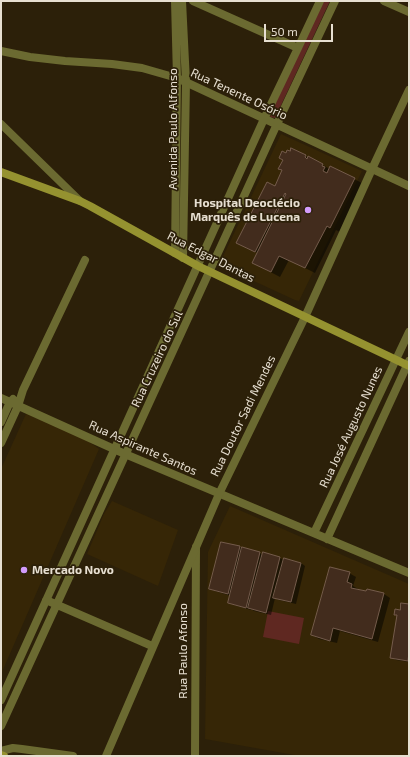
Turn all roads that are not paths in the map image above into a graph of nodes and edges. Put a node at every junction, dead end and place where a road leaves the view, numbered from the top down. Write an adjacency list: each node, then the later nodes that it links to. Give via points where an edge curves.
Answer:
1 (174, 1): 10 (street, Avenida Paulo Alfonso)
2 (182, 1): 11 (street, Avenida Paulo Alfonso)
3 (193, 1): 8 (street)
4 (320, 1): 8 (street, Rua Cruzeiro do Sul)
5 (335, 1): 15 (street, Rua Cruzeiro do Sul)
6 (384, 1): 7 (street)
7 (409, 12)
8 (298, 48): 13 (street, Rua Cruzeiro do Sul)
9 (1, 51): 10 (street, Rua Tenente Osório, via 30,57 142,68)
10 (177, 78): 11 (street, Rua Tenente Osório); 20 (street, Avenida Paulo Alfonso)
11 (186, 82): 13 (street, Rua Tenente Osório); 21 (street, Avenida Paulo Alfonso)
12 (409, 90): 16 (street, Rua Doutor Sadi Mendes)
13 (264, 119): 15 (street, Rua Tenente Osório); 23 (street, Rua Cruzeiro do Sul)
14 (1, 124): 19 (street)
15 (277, 124): 16 (street, Rua Tenente Osório); 24 (street, Rua Cruzeiro do Sul)
16 (372, 169): 18 (street, Rua Tenente Osório); 25 (street, Rua Doutor Sadi Mendes)
17 (1, 172): 19 (main road, Rua Edgar Dantas)
18 (409, 186)
19 (80, 201): 20 (main road, Rua Edgar Dantas)
20 (175, 253): 21 (main road, Rua Edgar Dantas)
21 (183, 258): 23 (main road, Rua Edgar Dantas)
22 (85, 260): 32 (street)
23 (198, 266): 24 (main road, Rua Edgar Dantas); 27 (street, Rua Cruzeiro do Sul)
24 (210, 271): 25 (main road, Rua Edgar Dantas); 28 (street, Rua Cruzeiro do Sul)
25 (305, 317): 29 (main road, Rua Edgar Dantas); 39 (street, Rua Doutor Sadi Mendes)
26 (409, 332): 29 (street, Rua José Augusto Nunes)
27 (166, 336): 28 (street); 33 (street, Rua Cruzeiro do Sul)
28 (178, 341): 34 (street, Rua Cruzeiro do Sul)
29 (396, 360): 30 (main road, Rua Edgar Dantas); 40 (street, Rua José Augusto Nunes)
30 (408, 364): 41 (street, Rua José Augusto Nunes)
31 (1, 398): 32 (street, Rua Aspirante Santos)
32 (14, 404): 35 (street); 36 (street); 37 (street, Rua Aspirante Santos)
33 (131, 413): 34 (street); 37 (street, Rua Cruzeiro do Sul)
34 (142, 418): 38 (street, Rua Cruzeiro do Sul)
35 (1, 422)
36 (1, 443)
37 (115, 450): 38 (street, Rua Aspirante Santos); 44 (street, Rua Cruzeiro do Sul)
38 (125, 454): 39 (street, Rua Aspirante Santos); 45 (street, Rua Cruzeiro do Sul)
39 (218, 494): 40 (street, Rua Aspirante Santos); 42 (street, Rua Doutor Sadi Mendes)
40 (314, 533): 41 (street, Rua Aspirante Santos)
41 (327, 539): 43 (street, Rua Aspirante Santos)
42 (196, 547): 46 (street, Rua Doutor Sadi Mendes); 56 (street, Rua Paulo Afonso)
43 (409, 573)
44 (46, 600): 45 (street); 47 (street, Rua Cruzeiro do Sul)
45 (57, 605): 46 (street); 48 (street, Rua Cruzeiro do Sul)
46 (152, 646): 55 (street, Rua Doutor Sadi Mendes)
47 (3, 689): 48 (street); 49 (street, Rua Cruzeiro do Sul)
48 (16, 694): 50 (street, Rua Cruzeiro do Sul)
49 (1, 700)
50 (1, 726)
51 (1, 751): 54 (street, via 13,748)
52 (1, 755): 53 (main road)
53 (4, 756)
54 (74, 756)
55 (106, 756)
56 (195, 756)

